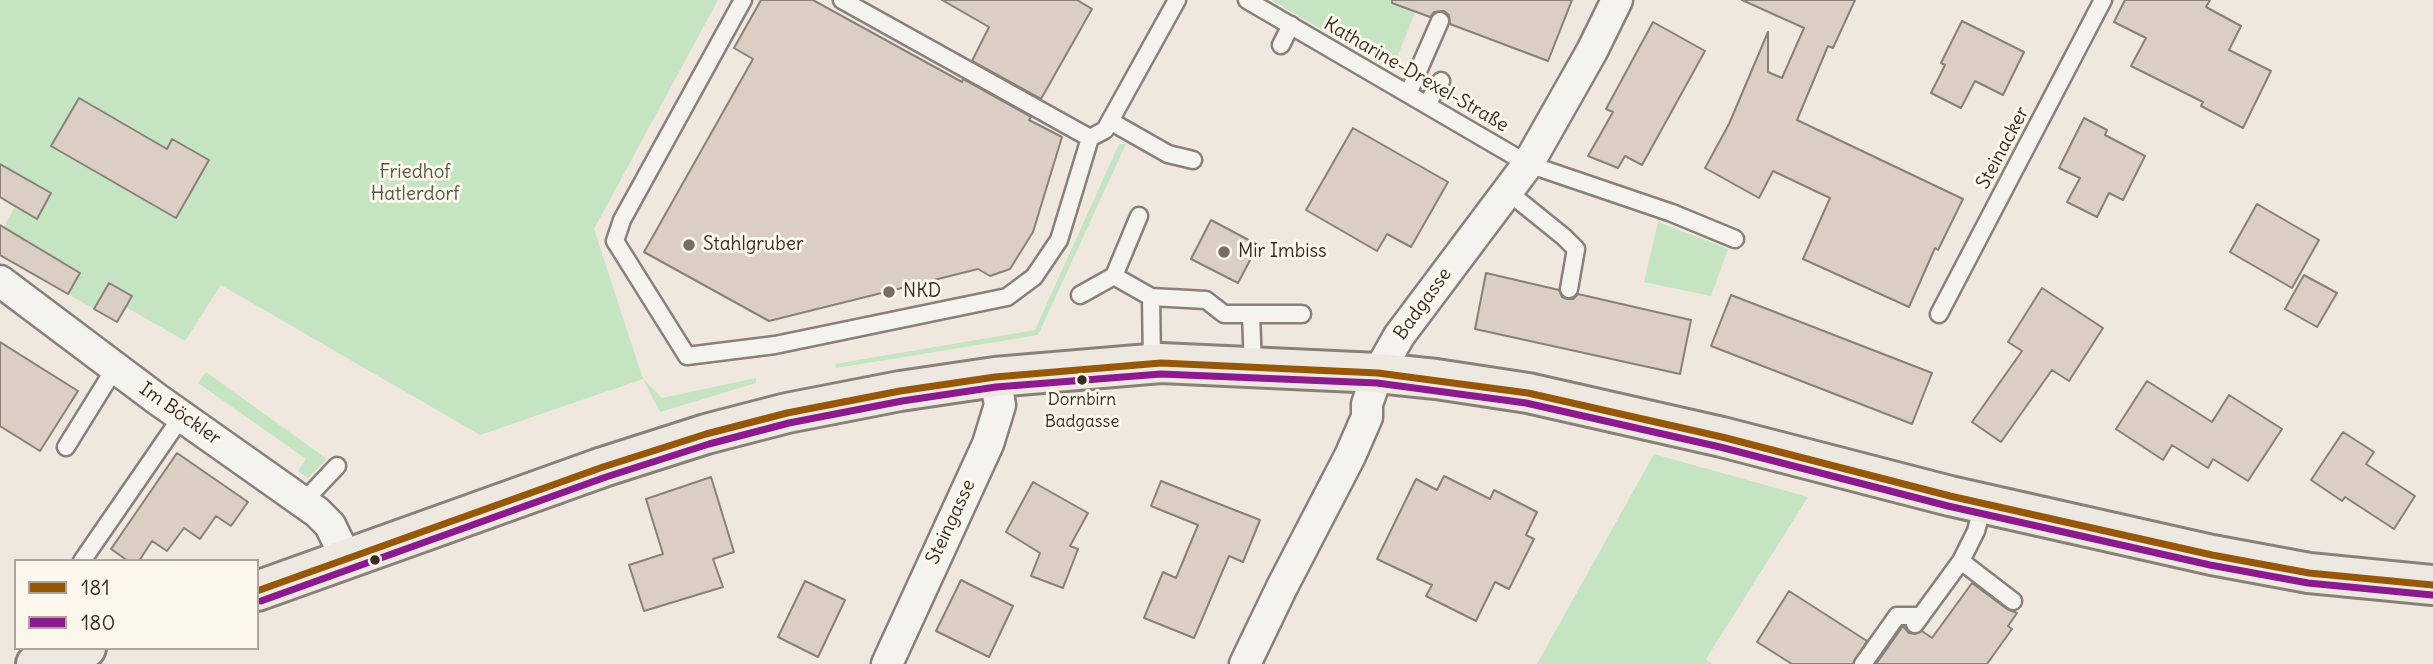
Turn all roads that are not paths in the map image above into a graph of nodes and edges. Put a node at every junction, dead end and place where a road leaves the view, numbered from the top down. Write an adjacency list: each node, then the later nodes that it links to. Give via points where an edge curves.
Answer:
1 (743, 0): 14 (lane, via 622,219 615,241 687,356 775,345 1007,297 1034,277 1059,240)
2 (842, 0): 14 (lane)
3 (1177, 0): 13 (lane)
4 (1247, 0): 8 (lane, Katharine-Drexel-Straße)
5 (1617, 0): 16 (street, Badgasse)
6 (2103, 0): 27 (lane, Steinacker)
7 (1440, 21): 11 (lane)
8 (1291, 25): 9 (lane); 11 (lane, Katharine-Drexel-Straße)
9 (1281, 45)
10 (1441, 81): 12 (lane)
11 (1408, 94): 12 (lane, Katharine-Drexel-Straße)
12 (1427, 104): 16 (lane, Katharine-Drexel-Straße)
13 (1110, 121): 14 (lane, via 1105,130); 15 (lane, via 1168,154)
14 (1090, 138)
15 (1193, 160)
16 (1528, 164): 17 (street, Badgasse); 19 (lane, Katharine-Drexel-Straße)
17 (1507, 191): 22 (lane, via 1576,249); 31 (street, Badgasse, via 1399,336)
18 (1139, 216): 20 (lane)
19 (1735, 239)
20 (1114, 276): 23 (lane); 24 (lane)
21 (0, 281): 30 (street, Im Böckler)
22 (1569, 289)
23 (1080, 295)
24 (1151, 297): 25 (lane, via 1206,300 1224,314); 28 (lane)
25 (1251, 314): 26 (lane); 29 (lane)
26 (1303, 314)
27 (1939, 314)
28 (1152, 363): 29 (main road); 32 (main road)
29 (1253, 367): 31 (main road)
30 (115, 368): 33 (street, Im Böckler); 34 (lane)
31 (1378, 373): 37 (main road, via 1528,393); 47 (street, Badgasse, via 1367,417 1350,456)
32 (995, 377): 38 (main road, via 850,400 706,434); 46 (street, Steingasse, via 1000,405 988,444)
33 (182, 416): 36 (street, Im Böckler); 39 (lane)
34 (66, 447)
35 (337, 466): 36 (lane)
36 (304, 501): 38 (street, Im Böckler, via 330,525)
37 (1983, 503): 40 (lane); 41 (main road, via 2279,568)
38 (346, 558): 42 (main road)
39 (83, 559)
40 (1961, 561): 43 (lane); 48 (lane, via 1918,621 1897,616)
41 (2433, 585)
42 (259, 590)
43 (2013, 601)
44 (80, 650): 45 (main road)
45 (36, 664)
46 (887, 664)
47 (1245, 664)
48 (1863, 664)

